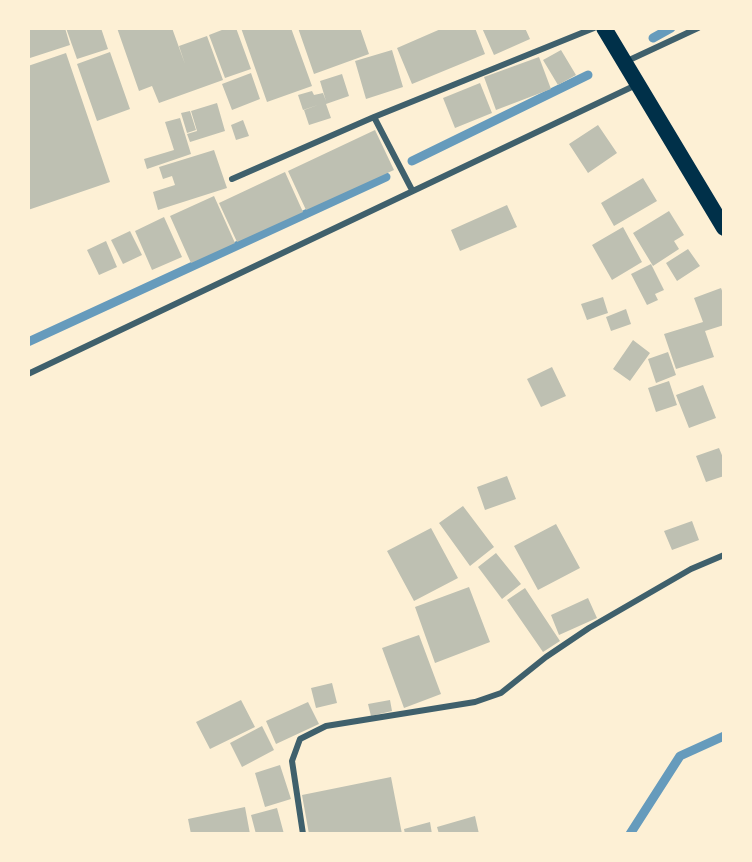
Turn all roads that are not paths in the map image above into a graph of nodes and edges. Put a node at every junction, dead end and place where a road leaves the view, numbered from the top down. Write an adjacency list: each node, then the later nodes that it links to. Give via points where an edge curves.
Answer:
1 (594, 28): 6 (street)
2 (603, 28): 4 (highway)
3 (698, 28): 4 (street)
4 (624, 63): 5 (highway)
5 (636, 85): 8 (street); 9 (highway)
6 (374, 117): 7 (street); 8 (street)
7 (232, 179)
8 (412, 190): 10 (street)
9 (723, 228)
10 (28, 374)
11 (723, 555): 12 (street, via 691,569 589,628 501,693 475,702 326,726 300,739 292,760)
12 (303, 834)

